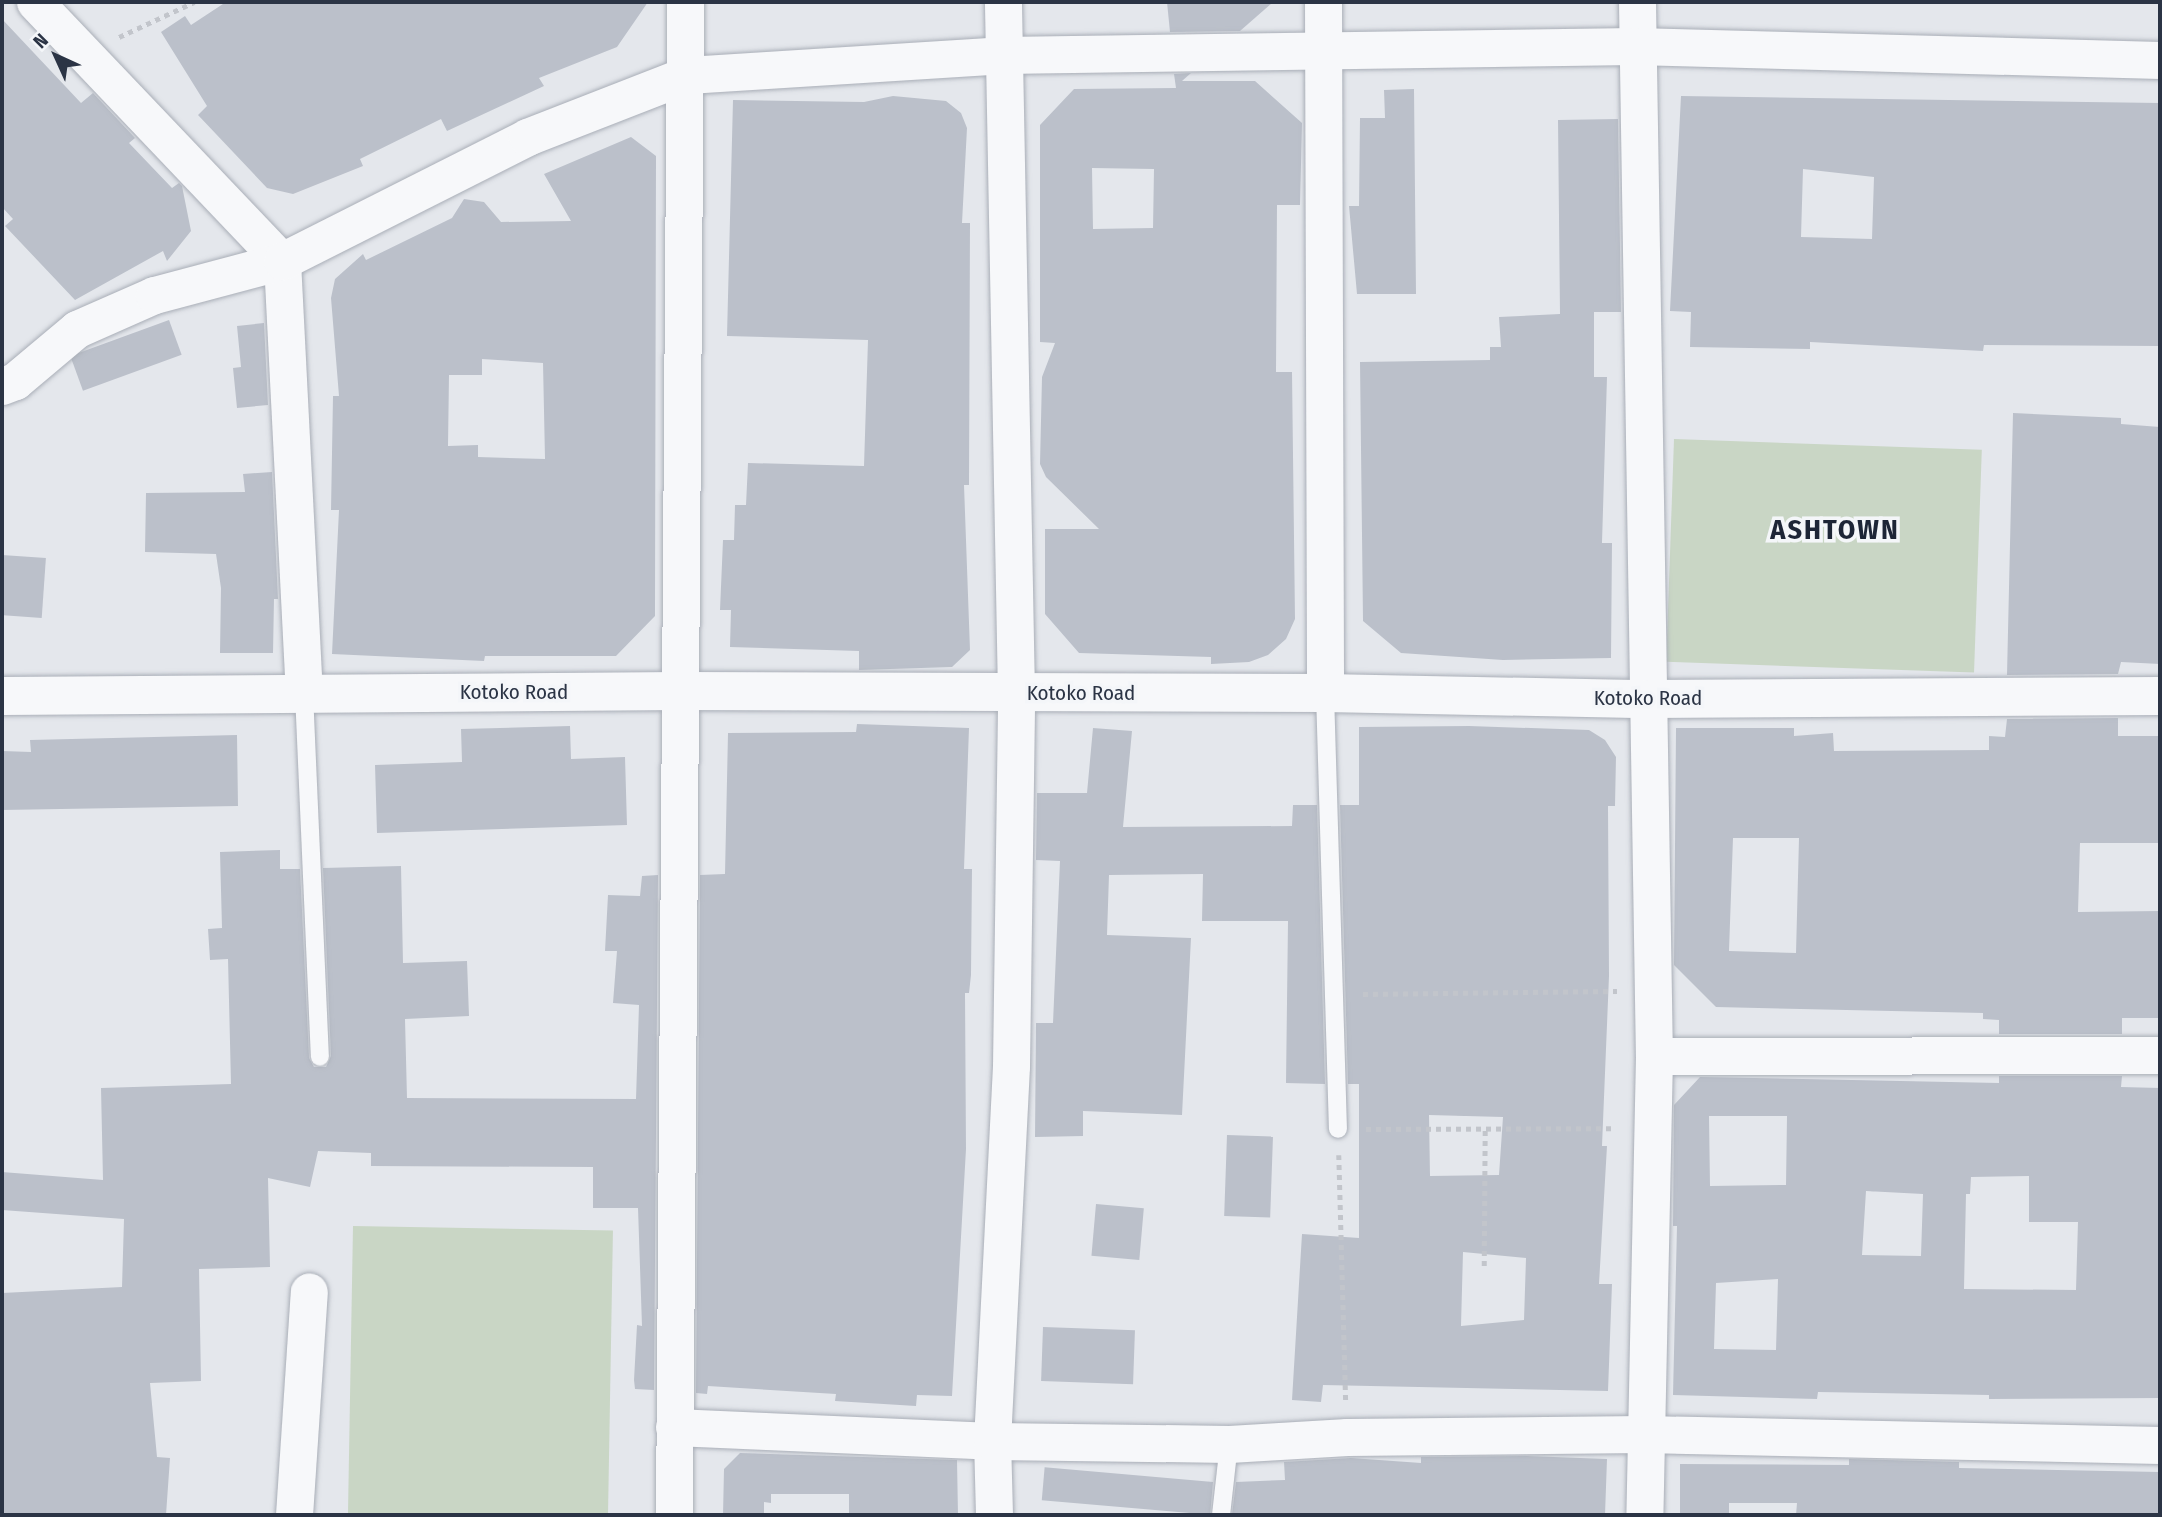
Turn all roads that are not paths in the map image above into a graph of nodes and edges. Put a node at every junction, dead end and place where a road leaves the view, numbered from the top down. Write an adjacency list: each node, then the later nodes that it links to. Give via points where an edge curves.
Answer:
1 (35, 2): 11 (street)
2 (685, 2): 10 (street)
3 (1003, 2): 8 (street)
4 (1323, 2): 7 (street)
5 (1637, 2): 6 (street)
6 (1635, 46): 7 (street); 9 (street); 19 (street)
7 (1323, 50): 8 (street); 14 (street)
8 (1003, 55): 10 (street); 16 (street)
9 (2160, 60)
10 (686, 75): 11 (street, via 527,137); 13 (street)
11 (282, 261): 12 (street, via 154,295 77,329 15,381); 15 (street)
12 (2, 386)
13 (680, 691): 15 (street, Kotoko Road); 16 (street, Kotoko Road); 25 (street)
14 (1325, 693): 16 (street, Kotoko Road); 19 (street, Kotoko Road); 23 (lane)
15 (304, 694): 17 (street, Kotoko Road); 22 (lane)
16 (1016, 694): 27 (street, via 1011,1066)
17 (2, 696)
18 (2160, 696): 19 (street, Kotoko Road)
19 (1648, 699): 21 (street)
20 (2160, 1055): 21 (street)
21 (1654, 1056): 26 (street)
22 (320, 1057)
23 (1338, 1129)
24 (309, 1292): 30 (street)
25 (674, 1427): 27 (street); 31 (street)
26 (1644, 1434): 28 (street, via 1347,1437); 29 (street); 34 (street)
27 (992, 1441): 28 (street); 32 (street)
28 (1229, 1444): 33 (lane)
29 (2160, 1445)
30 (293, 1515)
31 (674, 1515)
32 (994, 1515)
33 (1221, 1515)
34 (1644, 1515)

